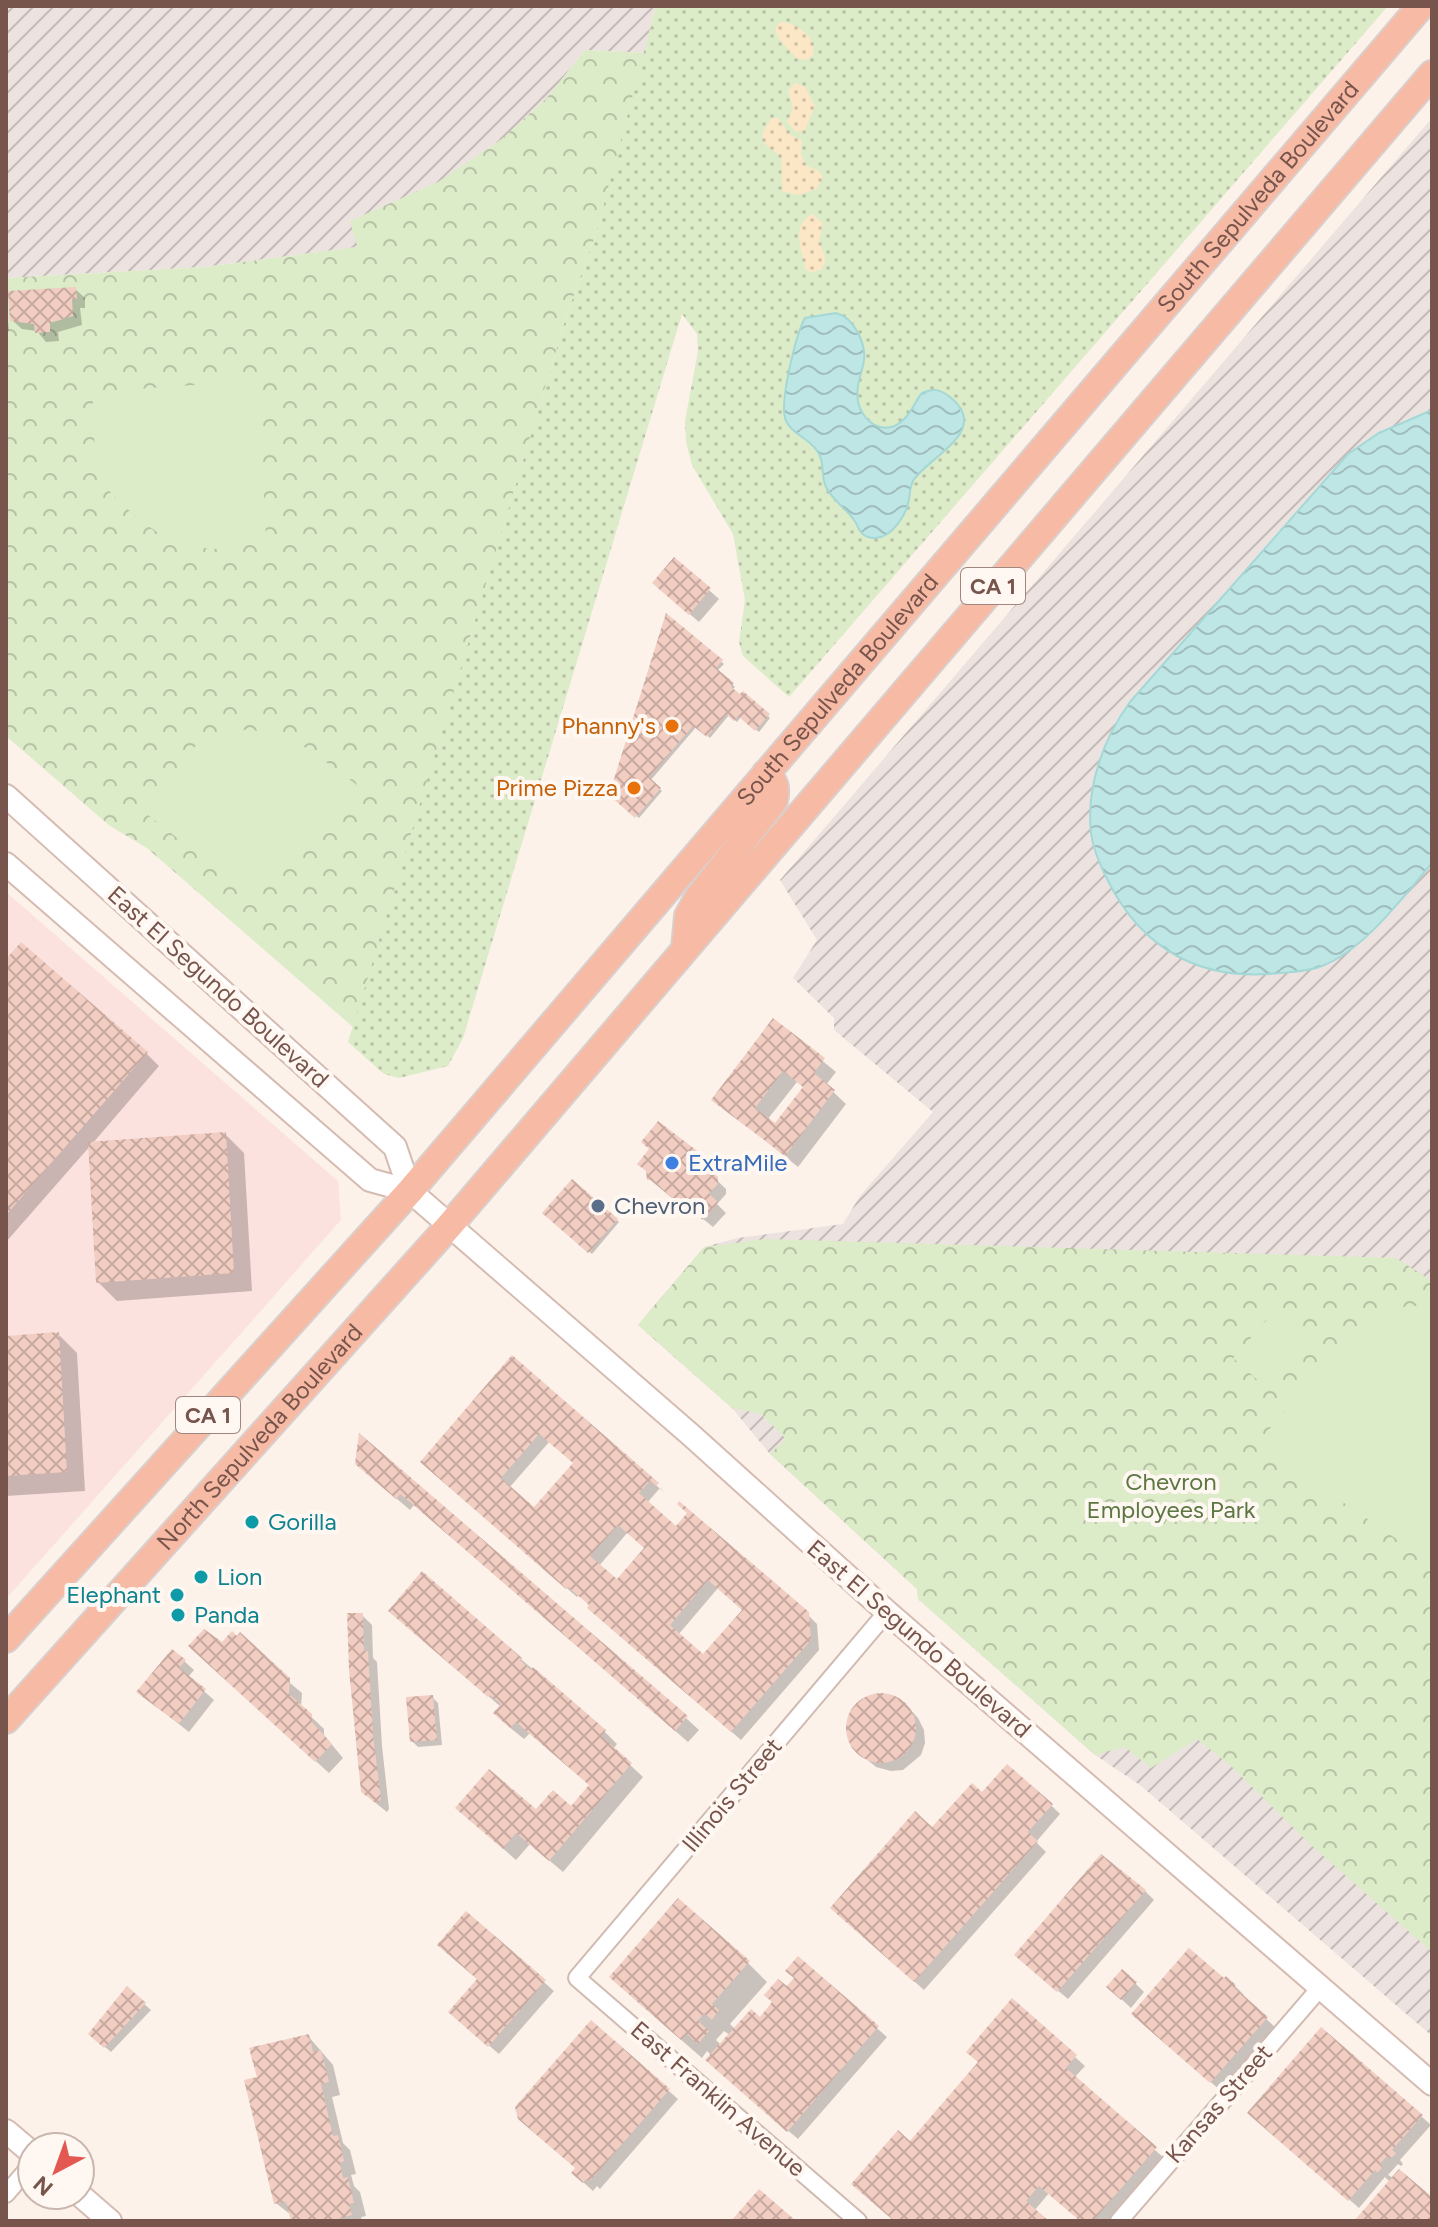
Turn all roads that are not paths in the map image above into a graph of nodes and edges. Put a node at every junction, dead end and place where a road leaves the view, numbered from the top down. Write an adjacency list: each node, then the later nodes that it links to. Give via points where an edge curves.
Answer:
1 (1421, 6): 3 (highway, South Sepulveda Boulevard / CA 1)
2 (1432, 74): 6 (highway, South Sepulveda Boulevard / CA 1)
3 (766, 773): 6 (highway, via 776,790 774,801 698,898 688,916); 7 (highway, South Sepulveda Boulevard / CA 1)
4 (6, 796): 7 (main road, East El Segundo Boulevard, via 395,1147)
5 (6, 864): 7 (main road, East El Segundo Boulevard, via 370,1180)
6 (685, 949): 8 (highway, South Sepulveda Boulevard / CA 1)
7 (410, 1191): 8 (main road, East El Segundo Boulevard); 10 (highway, CA 1)
8 (450, 1225): 9 (main road, East El Segundo Boulevard); 11 (highway, North Sepulveda Boulevard / CA 1)
9 (887, 1612): 12 (street, Illinois Street); 13 (main road, East El Segundo Boulevard)
10 (6, 1639)
11 (6, 1720)
12 (577, 1978): 15 (street, East Franklin Avenue)
13 (1320, 1988): 14 (main road, East El Segundo Boulevard); 16 (street, Kansas Street)
14 (1432, 2084)
15 (858, 2221)
16 (1119, 2221)

